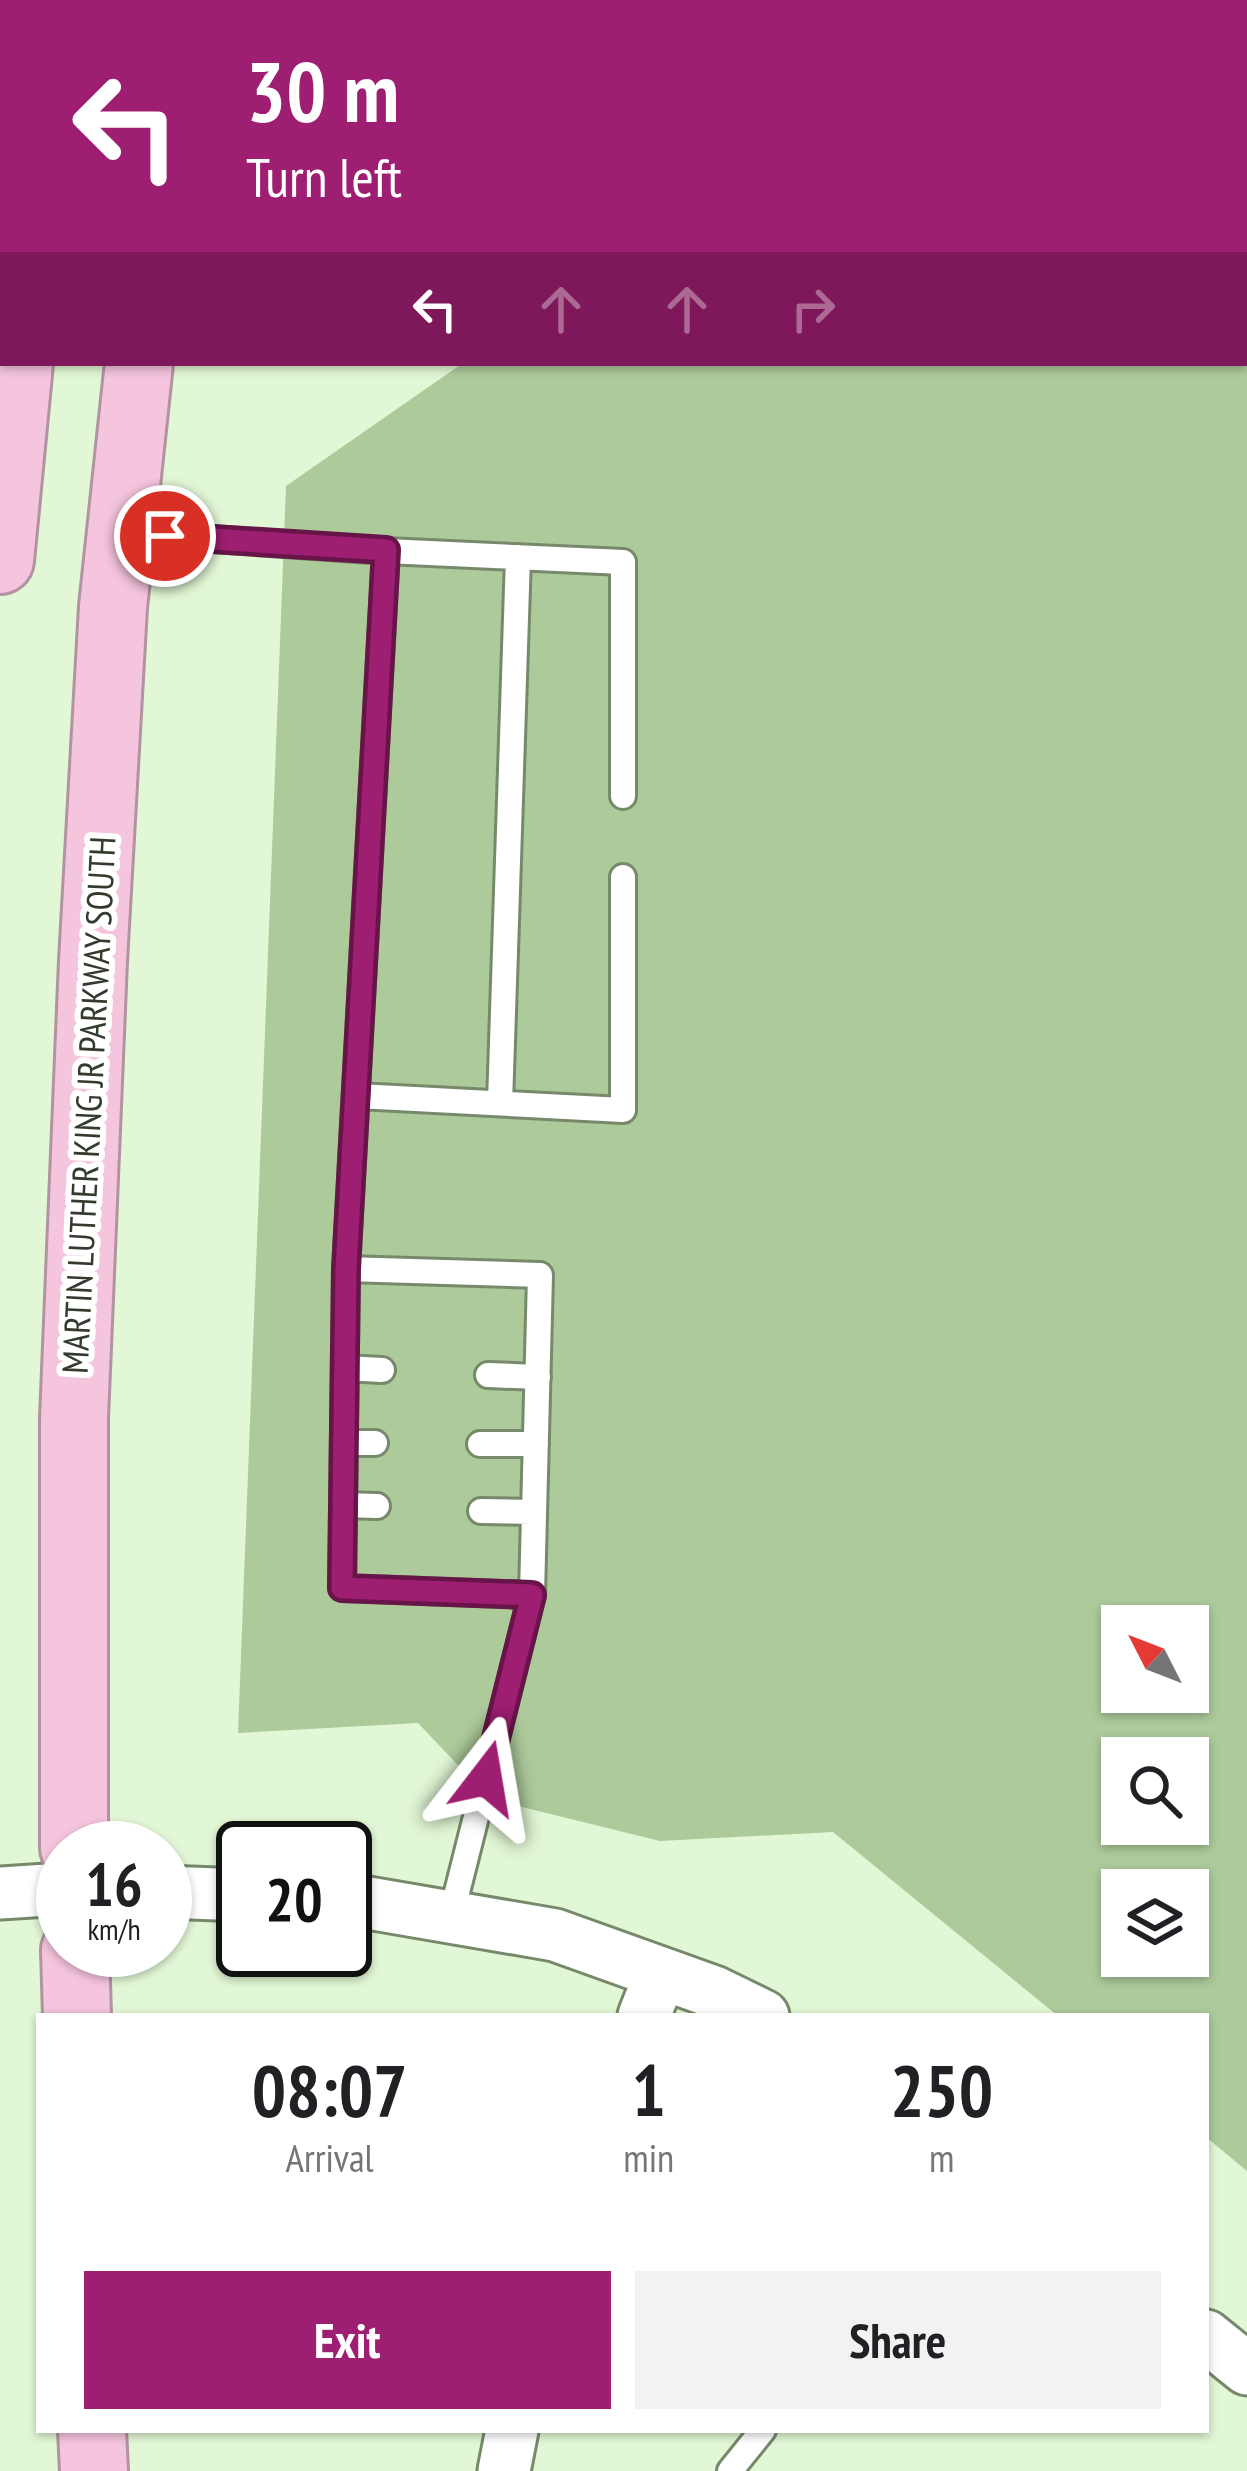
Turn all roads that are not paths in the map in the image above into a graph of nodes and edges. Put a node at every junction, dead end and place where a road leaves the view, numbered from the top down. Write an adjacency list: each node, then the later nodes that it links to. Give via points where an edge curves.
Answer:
1 (19, 366): 6 (highway)
2 (139, 366): 3 (highway, MARTIN LUTHER KING JR PARKWAY SOUTH)
3 (121, 533): 4 (lane); 25 (highway, MARTIN LUTHER KING JR PARKWAY SOUTH, via 74,1418)
4 (386, 550): 5 (lane); 9 (lane)
5 (518, 557): 7 (lane, via 622,562); 10 (lane)
6 (0, 560)
7 (623, 796)
8 (623, 877): 10 (lane, via 623,1109)
9 (358, 1096): 10 (lane); 11 (lane)
10 (500, 1102)
11 (346, 1269): 12 (lane); 15 (lane, via 540,1274)
12 (345, 1368): 13 (lane); 16 (lane)
13 (382, 1370)
14 (488, 1375): 15 (lane)
15 (538, 1377): 19 (lane)
16 (344, 1443): 17 (lane); 20 (lane)
17 (375, 1443)
18 (480, 1444): 19 (lane)
19 (536, 1444): 23 (lane)
20 (343, 1505): 21 (lane); 24 (lane, via 342,1588)
21 (377, 1506)
22 (481, 1511): 23 (lane)
23 (534, 1512): 24 (lane)
24 (532, 1595): 29 (lane)
25 (74, 1821)
26 (36, 1891): 27 (street)
27 (0, 1894)
28 (372, 1903): 29 (street)
29 (451, 1916): 31 (street, via 555,1935)
30 (76, 1977): 32 (highway)
31 (652, 1994): 33 (street)
32 (77, 2013)
33 (748, 2013)
34 (1209, 2338): 35 (street)
35 (1247, 2368)
36 (92, 2433): 39 (highway)
37 (511, 2433): 40 (street)
38 (761, 2433): 41 (lane)
39 (94, 2471)
40 (504, 2471)
41 (730, 2471)

